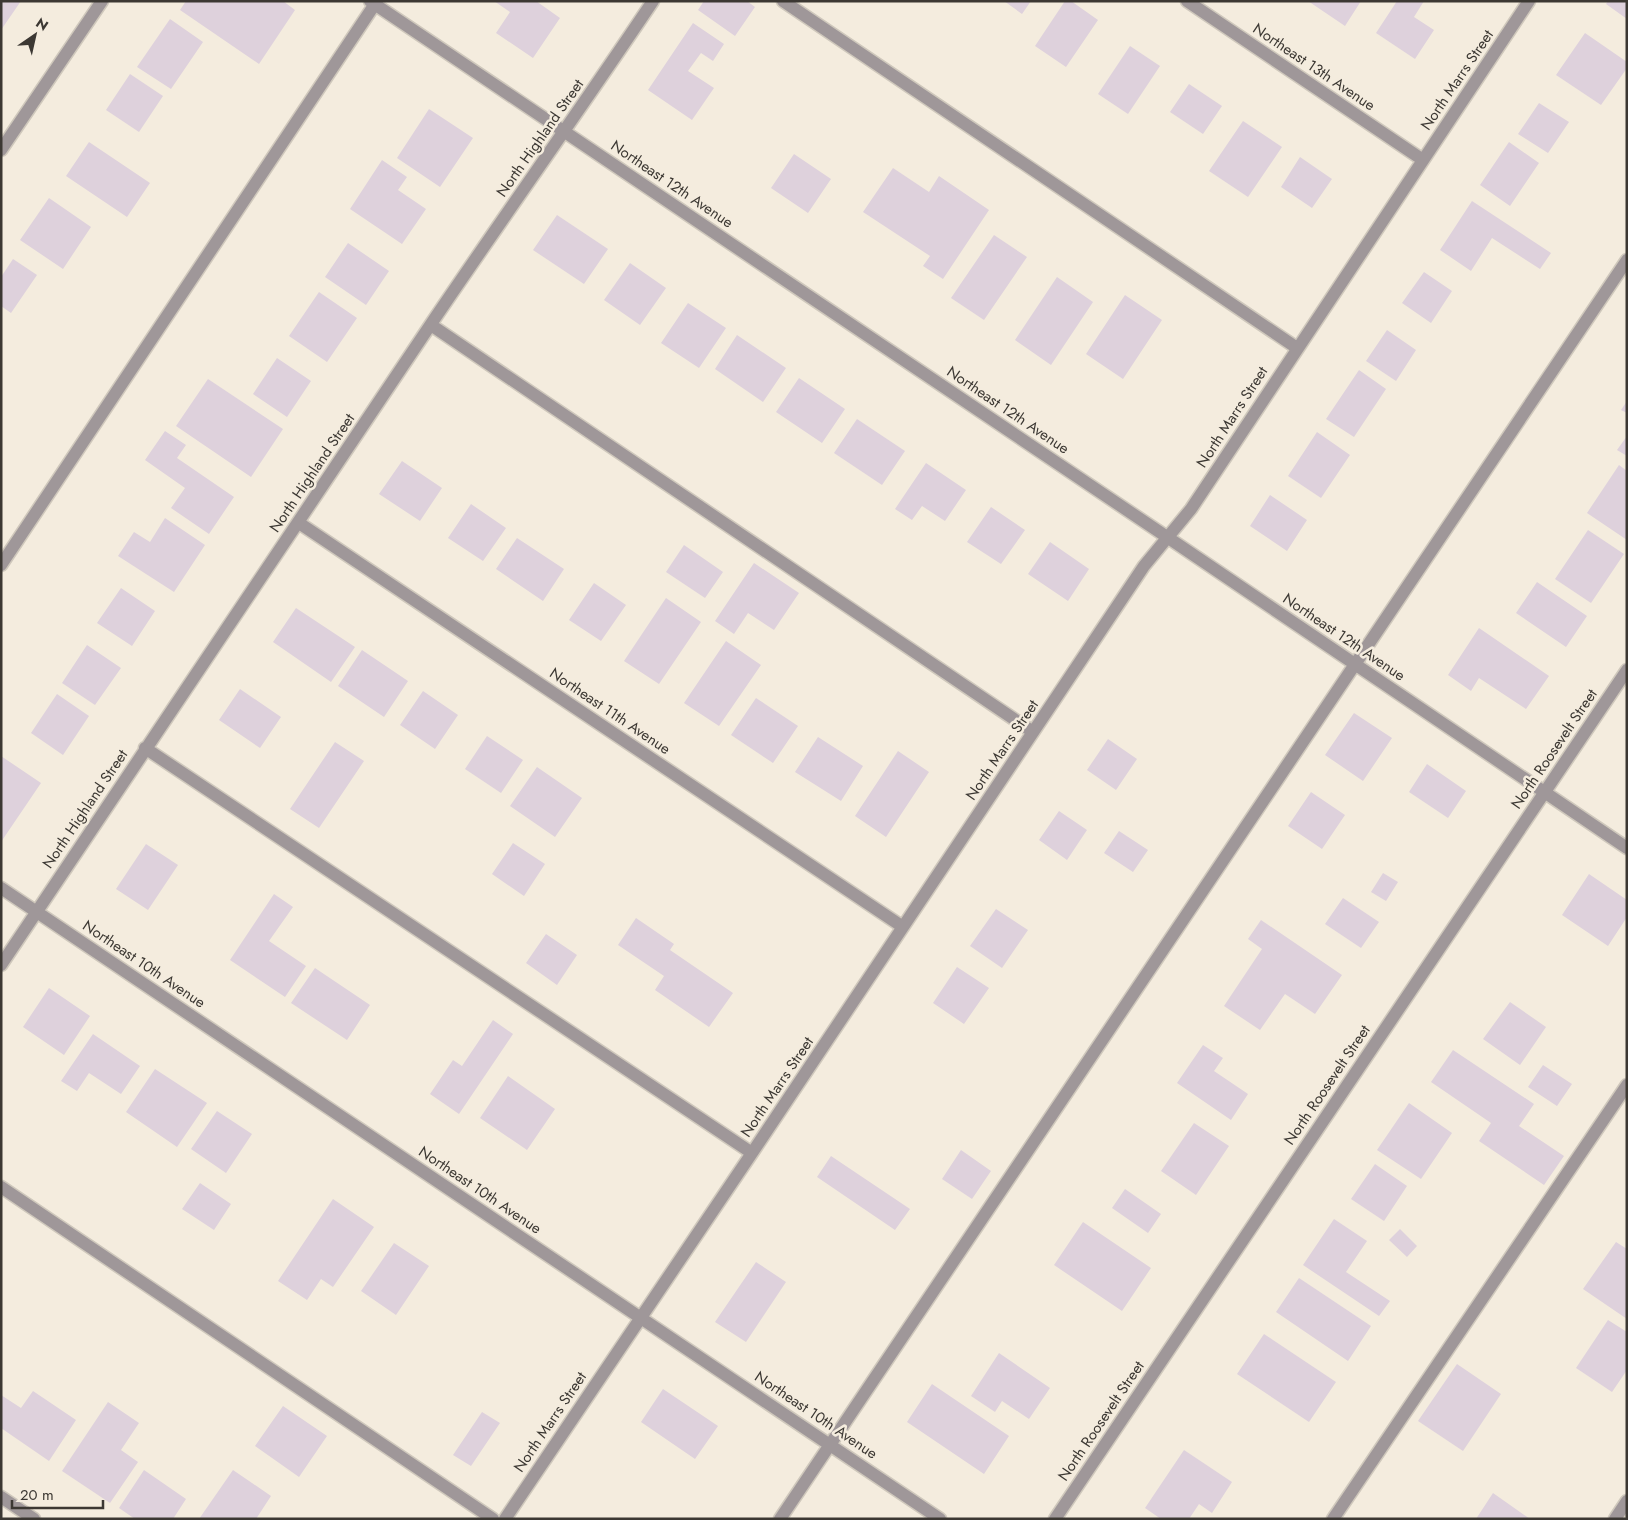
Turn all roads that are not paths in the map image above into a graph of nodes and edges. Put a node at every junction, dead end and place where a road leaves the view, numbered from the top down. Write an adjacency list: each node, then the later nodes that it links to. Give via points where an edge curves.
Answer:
1 (102, 1): 8 (street)
2 (653, 1): 7 (street, North Highland Street)
3 (783, 1): 12 (street)
4 (1187, 1): 9 (street, Northeast 13th Avenue)
5 (1529, 1): 9 (street, North Marrs Street)
6 (374, 2): 7 (street, Northeast 12th Avenue); 15 (street)
7 (564, 131): 11 (street, North Highland Street); 14 (street, Northeast 12th Avenue)
8 (1, 150)
9 (1423, 160): 12 (street, North Marrs Street)
10 (1627, 260): 16 (street)
11 (431, 325): 13 (street, North Highland Street); 18 (street)
12 (1297, 348): 14 (street, North Marrs Street, via 1191,509)
13 (299, 523): 19 (street, North Highland Street); 24 (street, Northeast 11th Avenue)
14 (1167, 537): 16 (street, Northeast 12th Avenue); 18 (street, North Marrs Street, via 1144,566)
15 (1, 565)
16 (1355, 664): 20 (street, Northeast 12th Avenue); 30 (street)
17 (1627, 670): 20 (street, North Roosevelt Street)
18 (1033, 732): 24 (street, North Marrs Street)
19 (145, 748): 23 (street, North Highland Street); 27 (street)
20 (1544, 793): 21 (street, Northeast 12th Avenue); 38 (street, North Roosevelt Street)
21 (1627, 848)
22 (1, 888): 23 (street, Northeast 10th Avenue)
23 (37, 912): 25 (street, North Highland Street); 29 (street, Northeast 10th Avenue)
24 (903, 927): 27 (street, North Marrs Street)
25 (1, 965)
26 (1627, 1085): 39 (street)
27 (752, 1153): 29 (street, North Marrs Street)
28 (1, 1187): 34 (street)
29 (640, 1318): 30 (street, Northeast 10th Avenue); 35 (street, North Marrs Street)
30 (830, 1444): 36 (street); 37 (street, Northeast 10th Avenue)
31 (1, 1497): 33 (street)
32 (1627, 1501): 40 (street)
33 (34, 1519)
34 (493, 1519)
35 (505, 1519)
36 (780, 1519)
37 (940, 1519)
38 (1055, 1519)
39 (1333, 1519)
40 (1615, 1519)

